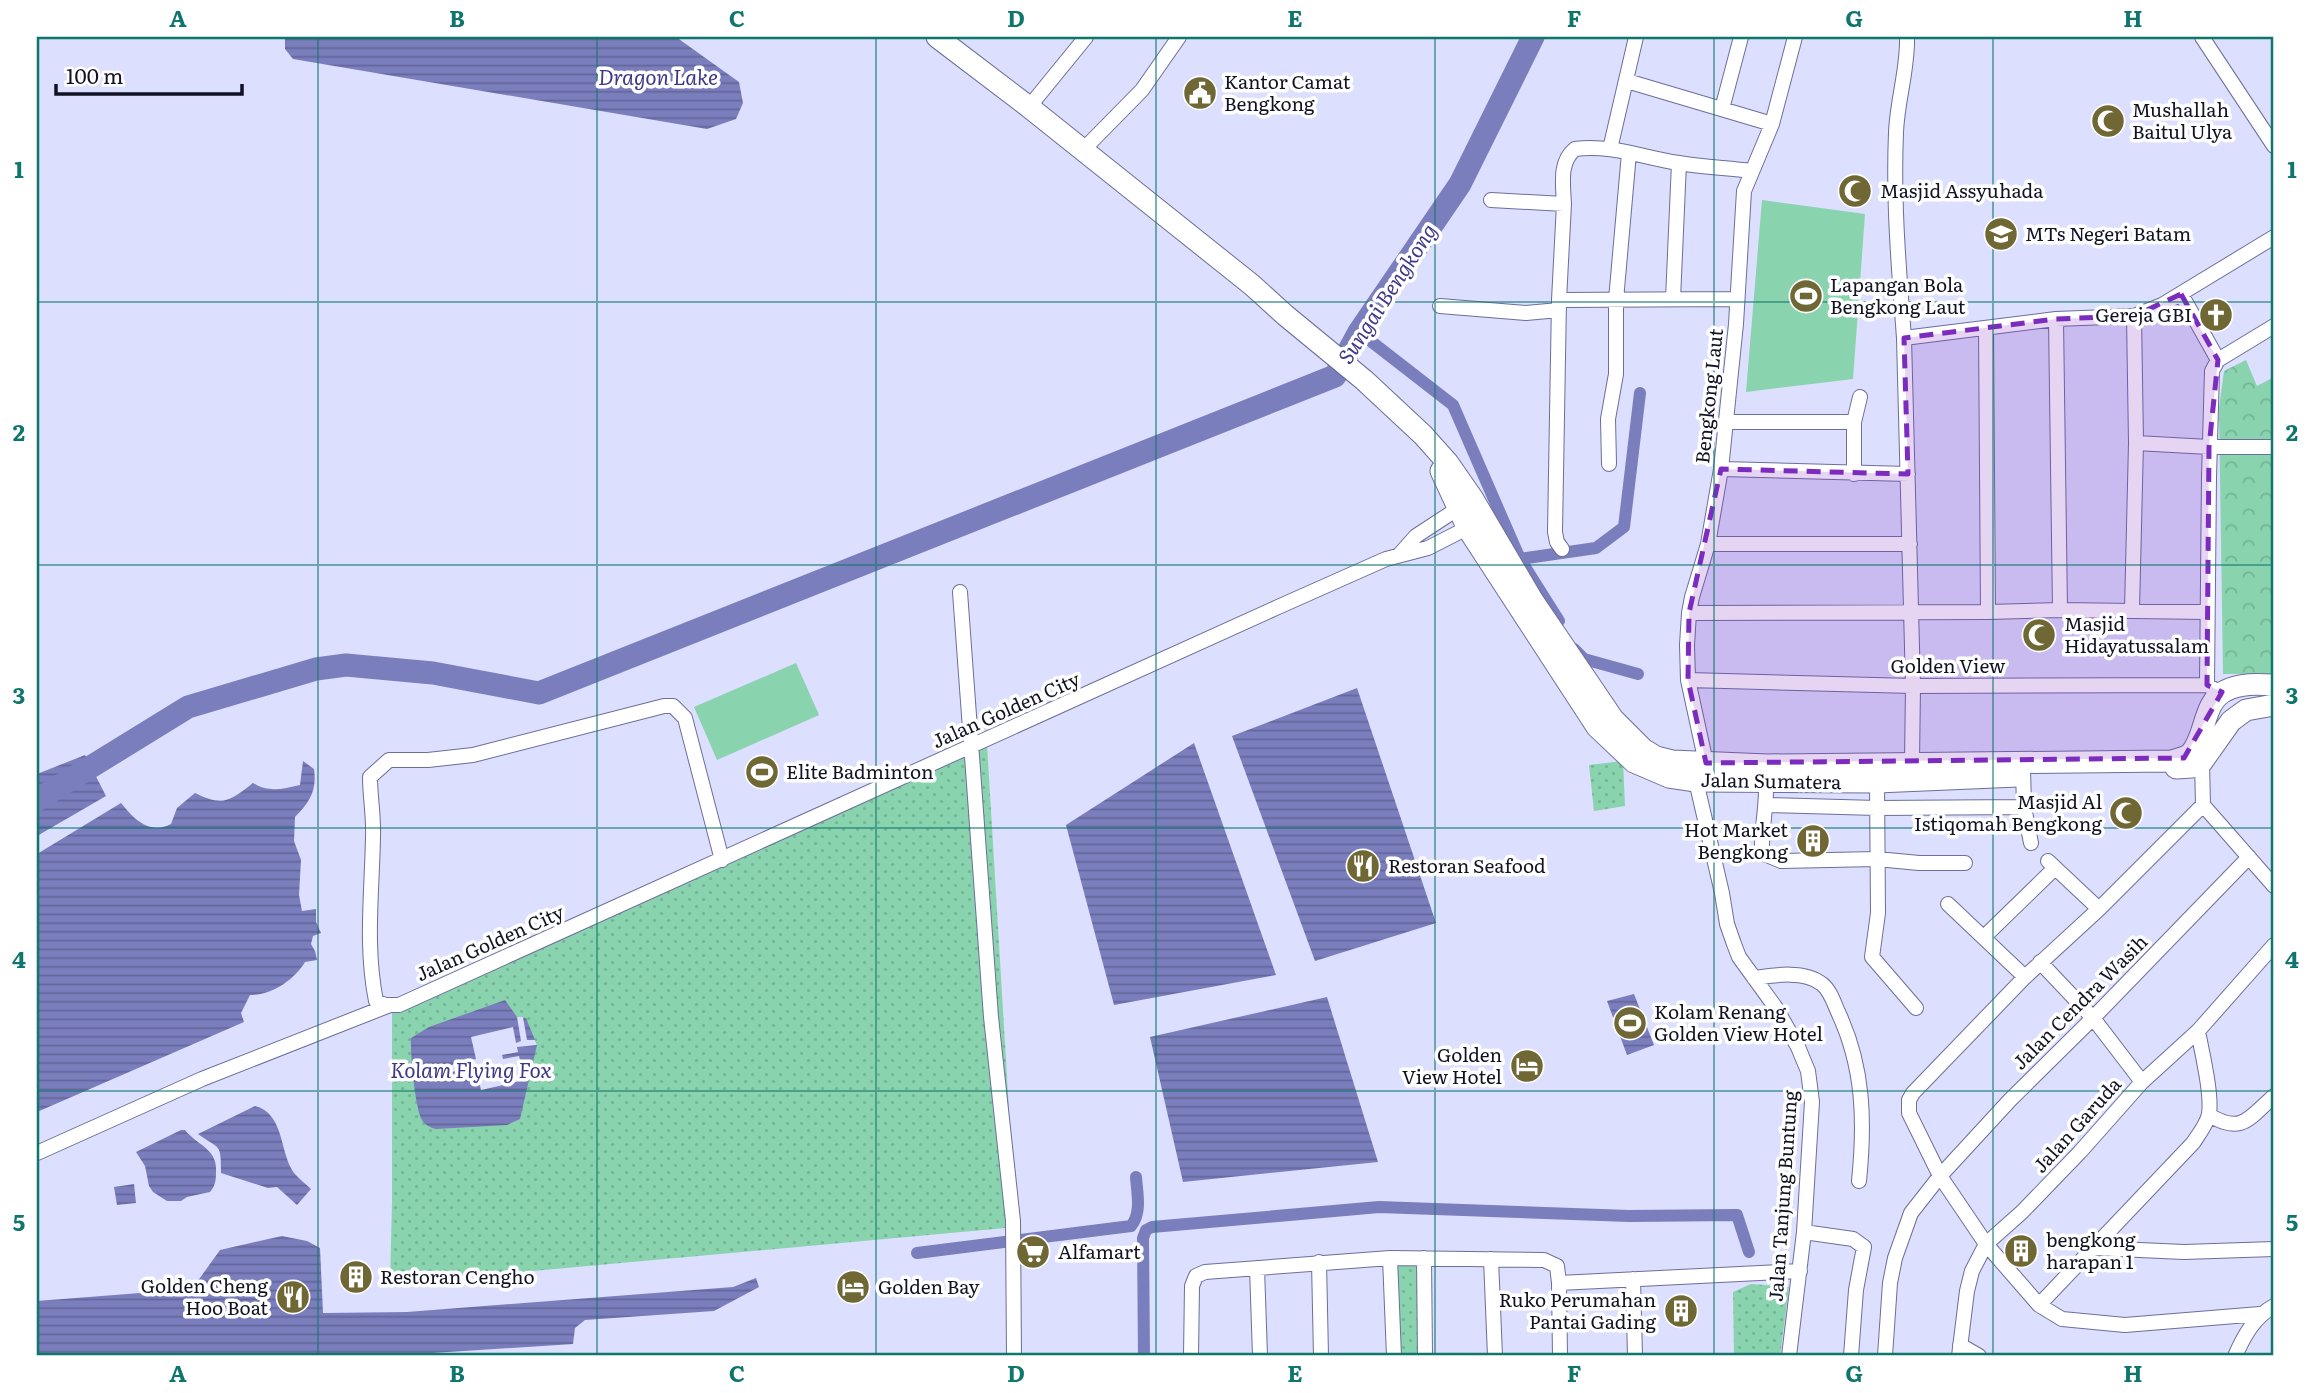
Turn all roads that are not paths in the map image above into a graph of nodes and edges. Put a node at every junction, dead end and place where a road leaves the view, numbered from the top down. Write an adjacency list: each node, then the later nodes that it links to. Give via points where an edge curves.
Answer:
1 (937, 37): 10 (main road, Jalan Sumatera)
2 (1086, 37): 10 (street)
3 (1179, 37): 15 (street, via 1142,90)
4 (1636, 37): 9 (street)
5 (1741, 37): 11 (street)
6 (1795, 37): 12 (street, Bengkong Laut)
7 (1907, 37): 32 (street, via 1895,134)
8 (2202, 37): 13 (street)
9 (1627, 81): 11 (street); 14 (street)
10 (1029, 107): 15 (main road, Jalan Sumatera)
11 (1722, 109): 12 (street)
12 (1772, 124): 18 (street, Bengkong Laut)
13 (2274, 146)
14 (1610, 149): 16 (street); 20 (street, via 1587,147 1569,154 1563,174)
15 (1083, 150): 44 (main road, Jalan Sumatera, via 1252,285 1423,435)
16 (1629, 153): 17 (street); 25 (street)
17 (1678, 163): 18 (street); 23 (street)
18 (1751, 171): 24 (street, Bengkong Laut, via 1744,191)
19 (1491, 200): 20 (street)
20 (1564, 204): 26 (street)
21 (2274, 237): 22 (street)
22 (2181, 294): 28 (street); 33 (street)
23 (1673, 299): 24 (street); 25 (street)
24 (1737, 299): 35 (street, Bengkong Laut)
25 (1616, 300): 26 (street); 40 (street)
26 (1559, 305): 27 (street, via 1526,313); 47 (street, via 1555,532)
27 (1440, 306)
28 (2134, 316): 29 (street); 37 (street)
29 (2056, 319): 31 (street); 50 (street)
30 (2274, 326): 33 (street)
31 (1986, 328): 32 (street); 53 (street)
32 (1903, 338): 43 (street)
33 (2218, 360): 38 (street, via 2213,371)
34 (1860, 397): 36 (street)
35 (1727, 422): 36 (street); 41 (street, Bengkong Laut)
36 (1854, 422): 42 (street)
37 (2136, 443): 38 (street); 51 (street)
38 (2209, 447): 39 (street); 54 (street)
39 (2274, 447)
40 (1609, 464)
41 (1721, 469): 42 (street); 45 (street, Bengkong Laut)
42 (1854, 474): 43 (street)
43 (1908, 474): 46 (street)
44 (1471, 513): 48 (street, Jalan Golden City, via 1416,536); 48 (street, Jalan Golden City, via 1428,548); 65 (main road, Jalan Sumatera, via 1597,727 1634,762 1669,777)
45 (1709, 544): 46 (street); 55 (street, Bengkong Laut)
46 (1910, 544): 52 (street)
47 (1562, 549)
48 (1400, 554): 61 (street, Jalan Golden City)
49 (960, 592): 61 (street)
50 (2060, 610): 51 (street); 53 (street)
51 (2132, 610): 54 (street)
52 (1911, 611): 53 (street); 55 (street); 58 (street)
53 (1988, 612)
54 (2207, 612): 59 (street)
55 (1689, 613): 56 (street, Bengkong Laut)
56 (1688, 680): 58 (street, Golden View); 65 (street, Bengkong Laut)
57 (2274, 685): 59 (main road)
58 (1913, 686): 59 (street, Golden View); 62 (street)
59 (2215, 689): 64 (main road, Jalan Sumatera, via 2191,752 2184,758)
60 (2274, 705): 63 (main road, via 2246,710 2231,720)
61 (971, 747): 75 (street, Jalan Golden City); 112 (street, via 1013,1233)
62 (1912, 762): 64 (main road, Jalan Sumatera); 65 (main road, Jalan Sumatera)
63 (2202, 762): 64 (main road, Jalan Sumatera, via 2192,767); 69 (street)
64 (2023, 769): 67 (main road, Jalan Sumatera); 70 (street)
65 (1701, 772): 66 (main road, Jalan Sumatera); 78 (street, Bengkong Laut)
66 (1766, 782): 67 (main road, Jalan Sumatera); 68 (street)
67 (1877, 782): 71 (street)
68 (1767, 805): 71 (street); 74 (street, via 1762,853 1767,857 1781,861)
69 (2203, 805): 73 (street); 80 (street)
70 (2024, 807): 71 (street); 72 (street)
71 (1877, 808): 74 (street)
72 (2031, 843)
73 (2249, 857): 77 (street); 88 (street, Jalan Cendra Wasih)
74 (1877, 859): 76 (street); 87 (street, via 1878,913 1872,957)
75 (722, 860): 86 (street, Jalan Golden City); 86 (street, via 685,718 673,706 473,755 389,760 370,777 371,975 376,1001)
76 (1965, 863)
77 (2274, 886)
78 (1722, 894): 85 (street, Jalan Tanjung Buntung, via 1734,944)
79 (1948, 904): 81 (street)
80 (2099, 909): 81 (street, via 2051,865); 83 (street)
81 (1984, 937): 84 (street)
82 (2274, 945): 89 (street, Jalan Garuda)
83 (2040, 962): 84 (street); 88 (street)
84 (2025, 977): 94 (street, via 1909,1100 1909,1113)
85 (1754, 978): 95 (street, via 1812,979 1823,985 1838,1010 1858,1074 1864,1115); 96 (street, Jalan Tanjung Buntung, via 1776,1008 1808,1071 1812,1101)
86 (394, 1005): 93 (street, Jalan Golden City, via 202,1079)
87 (1916, 1008)
88 (2094, 1018): 90 (street); 94 (street, Jalan Cendra Wasih)
89 (2198, 1031): 90 (street, Jalan Garuda); 92 (street)
90 (2142, 1082): 97 (street, Jalan Garuda, via 2061,1172)
91 (2274, 1096): 92 (street, via 2240,1124 2226,1125)
92 (2209, 1115): 98 (street, via 2193,1143)
93 (37, 1153)
94 (1940, 1176): 97 (street); 123 (street, Jalan Cendra Wasih, via 1911,1213 1895,1258)
95 (1859, 1181)
96 (1804, 1232): 105 (street, Jalan Tanjung Buntung); 122 (street, via 1853,1239 1864,1247)
97 (1986, 1244): 108 (street); 111 (street, Jalan Garuda, via 1972,1271)
98 (2095, 1248): 99 (street, via 2184,1252); 108 (street)
99 (2274, 1249)
100 (1390, 1258): 101 (street); 103 (street); 116 (street)
101 (1424, 1258): 102 (street); 117 (street)
102 (1491, 1259): 107 (street, via 1550,1261 1557,1266); 118 (street)
103 (1319, 1262): 104 (street); 115 (street)
104 (1257, 1268): 113 (street, via 1196,1276); 114 (street)
105 (1800, 1270): 106 (street); 121 (street, Jalan Tanjung Buntung)
106 (1633, 1279): 107 (street); 120 (street)
107 (1559, 1283): 119 (street)
108 (2039, 1304): 110 (street, via 2062,1319 2125,1325)
109 (2274, 1306): 110 (street)
110 (2260, 1314): 125 (street)
111 (1959, 1351): 124 (street)
112 (1014, 1356)
113 (1191, 1356)
114 (1260, 1356)
115 (1321, 1356)
116 (1394, 1356)
117 (1425, 1356)
118 (1495, 1356)
119 (1560, 1356)
120 (1635, 1356)
121 (1788, 1356)
122 (1851, 1356)
123 (1885, 1356)
124 (1979, 1356)
125 (2235, 1356)

